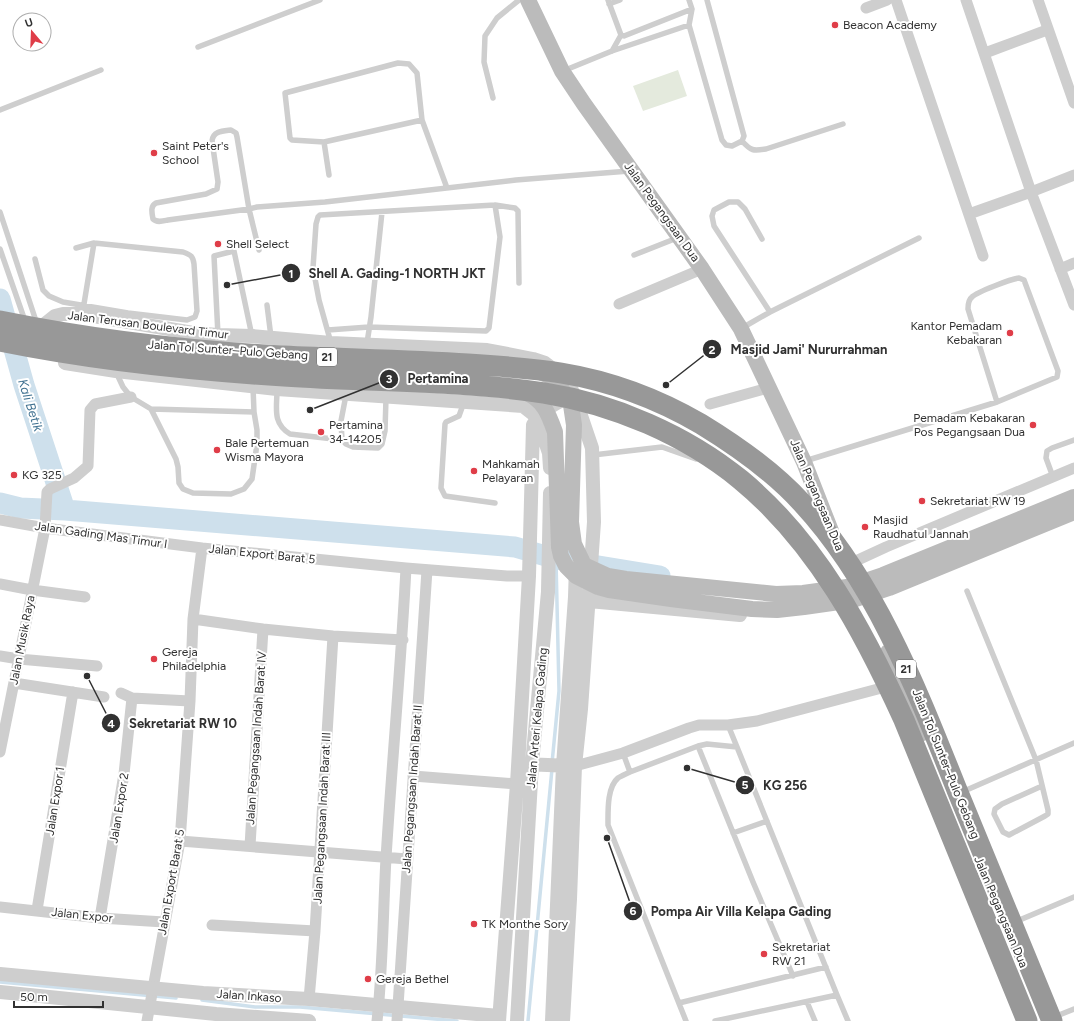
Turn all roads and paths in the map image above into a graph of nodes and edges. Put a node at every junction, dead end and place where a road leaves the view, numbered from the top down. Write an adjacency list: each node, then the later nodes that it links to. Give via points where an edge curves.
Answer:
1 (320, 0): 17 (lane)
2 (519, 0): 22 (lane, via 497,18 485,36 484,62)
3 (528, 0): 21 (main road, Jalan Pegangsaan Dua)
4 (620, 0): 11 (lane)
5 (689, 0): 13 (lane)
6 (707, 0): 27 (lane, via 744,133)
7 (887, 0): 12 (street)
8 (896, 0): 38 (street)
9 (966, 0): 19 (street)
10 (1038, 0): 15 (street)
11 (609, 2): 16 (lane)
12 (866, 8)
13 (692, 9): 14 (lane); 16 (lane)
14 (689, 25): 18 (lane); 27 (lane, via 722,140 728,146)
15 (1047, 30): 19 (street); 23 (street)
16 (621, 35): 18 (lane)
17 (198, 47)
18 (612, 51): 21 (lane)
19 (984, 53): 33 (street)
20 (101, 70): 24 (lane)
21 (562, 71): 29 (main road, Jalan Pegangsaan Dua)
22 (493, 98)
23 (1073, 98)
24 (0, 110)
25 (422, 120): 28 (lane); 28 (lane, via 417,73 409,64 398,63 287,91 285,93 291,139); 32 (lane)
26 (843, 124): 27 (lane, via 755,151 749,149)
27 (742, 141)
28 (324, 142): 30 (lane)
29 (632, 171): 32 (lane); 39 (main road, Jalan Pegangsaan Dua)
30 (329, 175)
31 (1074, 175): 33 (street)
32 (447, 188): 35 (lane)
33 (1031, 192): 38 (street); 51 (street)
34 (495, 205): 37 (lane); 52 (lane, via 515,208 518,211); 60 (lane, via 500,237 489,328 486,331)
35 (249, 209): 35 (lane, via 237,137 231,130 216,133 212,137 217,189 206,194 156,203 152,206 152,219 159,221); 45 (lane)
36 (0, 212): 59 (lane)
37 (382, 212): 60 (lane); 64 (lane, via 318,217 313,268)
38 (969, 214): 47 (street)
39 (680, 237): 46 (lane); 50 (main road, Jalan Pegangsaan Dua)
40 (918, 238): 58 (lane)
41 (762, 239): 58 (lane, via 745,209 738,202 729,202 714,210 714,226)
42 (94, 243): 43 (lane); 56 (lane); 56 (lane, via 190,254 194,264 197,311 194,317 187,320)
43 (76, 248)
44 (0, 249): 59 (lane)
45 (259, 250)
46 (634, 254)
47 (983, 256)
48 (36, 259): 56 (lane, via 43,290 49,296)
49 (1074, 263): 51 (street)
50 (702, 269): 53 (street); 61 (main road, Jalan Pegangsaan Dua)
51 (1060, 269): 55 (street)
52 (519, 283)
53 (619, 304)
54 (267, 305): 65 (lane)
55 (1074, 305)
56 (83, 310): 59 (street, Jalan Terusan Boulevard Timur); 62 (street, Jalan Terusan Boulevard Timur, via 193,333)
57 (0, 312): 59 (main road)
58 (770, 312): 61 (lane)
59 (25, 320): 97 (main road, via 233,350 471,363 542,372 560,386 571,405 574,425 571,522 574,544 584,565 608,576 776,594 847,587 883,575); 182 (highway, Jalan Tol Sunter–Pulo Gebang / 21, via 107,340 198,350 440,362 560,373 604,382 652,399 690,418 734,445 782,483 819,522 846,558 881,618 925,710)
60 (369, 327): 64 (lane); 67 (lane)
61 (741, 329): 72 (main road, Jalan Pegangsaan Dua)
62 (218, 335): 63 (street, Jalan Terusan Boulevard Timur); 63 (lane, via 214,256 234,251)
63 (252, 336): 65 (street, Jalan Terusan Boulevard Timur)
64 (329, 336): 65 (street, Jalan Terusan Boulevard Timur); 67 (street, Jalan Terusan Boulevard Timur)
65 (271, 338)
66 (0, 340): 68 (main road); 182 (highway, Jalan Tol Sunter–Pulo Gebang / 21, via 102,358 203,370 479,386 544,393 595,405 645,423 718,463 762,499 799,538 828,578 857,626 885,679)
67 (366, 344): 69 (street, Jalan Terusan Boulevard Timur)
68 (41, 346): 70 (street, via 48,355 59,362); 99 (main road, via 119,359 235,371 505,387 534,396 545,407 555,432 561,556 576,576 598,588 610,590 752,609 804,607 853,600 889,588)
69 (428, 347): 75 (street, Jalan Terusan Boulevard Timur, via 487,350 534,359 558,372 569,384); 78 (street)
70 (116, 371): 71 (street); 76 (lane)
71 (253, 387): 73 (street); 83 (lane)
72 (768, 388): 81 (street); 92 (main road, Jalan Pegangsaan Dua)
73 (277, 389): 74 (street); 87 (lane, via 277,419 286,431 290,434)
74 (346, 395): 77 (street); 87 (lane, via 341,422)
75 (574, 395): 84 (street); 85 (street)
76 (131, 397): 82 (lane); 102 (street, Jalan Musik Raya, via 95,404 90,410 88,466 74,478 47,492)
77 (386, 398): 78 (street); 87 (lane, via 385,431 382,444 378,448 353,447)
78 (425, 400): 79 (street)
79 (464, 402): 84 (street, via 523,406); 98 (lane, via 458,416 445,424 441,488 445,496)
80 (997, 402): 80 (lane, via 1054,379 1058,374 1024,280 1019,278 976,294 968,305); 92 (lane)
81 (710, 404)
82 (151, 410): 83 (lane); 83 (lane, via 176,459 180,486 193,493 231,494 244,489 252,479 258,444)
83 (254, 412)
84 (537, 417): 106 (street, Jalan Arteri Kelapa Gading, via 532,425); 136 (street, Jalan Arteri Kelapa Gading, via 549,453 551,482 548,578)
85 (584, 429): 91 (street, via 592,448); 112 (street, via 580,448 576,531)
86 (729, 430): 88 (lane)
87 (342, 440)
88 (719, 440)
89 (1074, 440): 96 (lane, via 1047,451 1046,458)
90 (709, 450): 91 (lane, via 700,460 662,447)
91 (592, 455): 112 (street, via 592,561)
92 (804, 462): 107 (main road, Jalan Pegangsaan Dua)
93 (1074, 468): 96 (street)
94 (720, 472): 95 (lane)
95 (727, 476)
96 (1053, 477): 107 (street, via 886,546)
97 (1074, 497)
98 (495, 503)
99 (1074, 512)
100 (1074, 519): 113 (main road)
101 (0, 520): 102 (street, Jalan Gading Mas Timur I)
102 (45, 524): 103 (street, Jalan Gading Mas Timur I); 109 (street, Jalan Musik Raya)
103 (202, 548): 104 (street, Jalan Export Barat 5); 114 (street, Jalan Export Barat 5)
104 (406, 568): 105 (street, Jalan Export Barat 5); 117 (street, Jalan Pegangsaan Indah Barat II)
105 (427, 570): 106 (street, Jalan Export Barat 5, via 507,576); 139 (street, Jalan Pegangsaan Indah Barat II)
106 (529, 571): 135 (street, Jalan Arteri Kelapa Gading)
107 (850, 573): 113 (main road, Jalan Pegangsaan Dua)
108 (0, 584): 109 (street)
109 (32, 590): 111 (street); 119 (street, Jalan Musik Raya)
110 (967, 591): 134 (lane)
111 (85, 597)
112 (584, 598): 113 (street, via 749,616 803,615); 137 (street)
113 (866, 604): 122 (main road, Jalan Pegangsaan Dua)
114 (193, 619): 115 (street); 127 (street, Jalan Export Barat 5)
115 (263, 629): 116 (street); 146 (street, Jalan Pegangsaan Indah Barat IV)
116 (333, 636): 117 (street); 147 (street, Jalan Pegangsaan Indah Barat III)
117 (403, 640): 148 (street, Jalan Pegangsaan Indah Barat II)
118 (0, 656): 119 (street)
119 (18, 659): 120 (street); 121 (street, Jalan Musik Raya)
120 (97, 666)
121 (14, 683): 123 (street); 132 (street, Jalan Musik Raya)
122 (901, 683): 128 (street, via 770,718); 142 (main road, Jalan Pegangsaan Dua)
123 (73, 692): 125 (street); 152 (street, Jalan Expor 1)
124 (120, 693): 126 (street)
125 (104, 696)
126 (132, 698): 127 (street); 153 (street, Jalan Expor 2, via 124,774)
127 (190, 701): 145 (street, Jalan Export Barat 5)
128 (728, 725): 131 (lane); 133 (street, via 689,728)
129 (1074, 743): 134 (lane)
130 (698, 746): 131 (lane, via 707,744); 138 (lane); 144 (lane)
131 (737, 747): 143 (lane)
132 (0, 752)
133 (623, 753): 137 (street); 138 (lane)
134 (1036, 760): 141 (lane); 142 (lane)
135 (518, 763): 136 (street); 140 (street, Jalan Arteri Kelapa Gading)
136 (532, 764): 137 (street); 173 (street, Jalan Arteri Kelapa Gading)
137 (562, 766): 176 (street); 177 (street, via 570,899)
138 (630, 772): 166 (lane, via 618,778 612,786 608,825)
139 (413, 776): 140 (street); 149 (street, Jalan Pegangsaan Indah Barat II)
140 (517, 784): 172 (street, Jalan Arteri Kelapa Gading)
141 (1042, 786): 141 (lane, via 995,809 994,814 1003,832 1009,834 1048,814)
142 (952, 797): 156 (main road, Jalan Pegangsaan Dua)
143 (767, 821): 144 (lane); 158 (lane)
144 (733, 833): 160 (lane)
145 (180, 841): 146 (street); 154 (street, Jalan Export Barat 5)
146 (250, 846): 147 (street)
147 (319, 852): 148 (street); 157 (street, Jalan Pegangsaan Indah Barat III)
148 (388, 857): 149 (street); 168 (street, Jalan Pegangsaan Indah Barat II)
149 (406, 859): 171 (street, Jalan Pegangsaan Indah Barat II)
150 (1074, 897): 156 (lane)
151 (0, 907): 152 (street, Jalan Expor)
152 (37, 910): 153 (street, Jalan Expor)
153 (100, 918): 154 (street, Jalan Expor)
154 (164, 922): 161 (street, Jalan Export Barat 5)
155 (212, 925): 157 (street)
156 (1007, 926): 182 (main road, Jalan Pegangsaan Dua)
157 (315, 931): 164 (street, Jalan Pegangsaan Indah Barat III)
158 (826, 967): 160 (lane); 163 (lane)
159 (0, 974): 161 (street, Jalan Inkaso)
160 (794, 976): 166 (lane)
161 (153, 990): 167 (street, Jalan Inkaso); 170 (street, Jalan Export Barat 5)
162 (0, 992): 170 (street)
163 (837, 995): 165 (lane); 181 (lane)
164 (309, 1000): 167 (street, Jalan Inkaso); 168 (street, Jalan Inkaso)
165 (807, 1002): 179 (lane); 180 (lane)
166 (679, 1003): 178 (lane)
167 (217, 1004): 170 (street); 174 (street)
168 (378, 1007): 171 (street, Jalan Inkaso); 175 (street, Jalan Pegangsaan Indah Barat II)
169 (1074, 1008): 182 (lane)
170 (149, 1011)
171 (398, 1013): 172 (street, Jalan Inkaso)
172 (499, 1019)
173 (517, 1020)
174 (310, 1021)
175 (377, 1021)
176 (552, 1021)
177 (563, 1021)
178 (686, 1021)
179 (715, 1021)
180 (815, 1021)
181 (848, 1021)
182 (1043, 1021)

